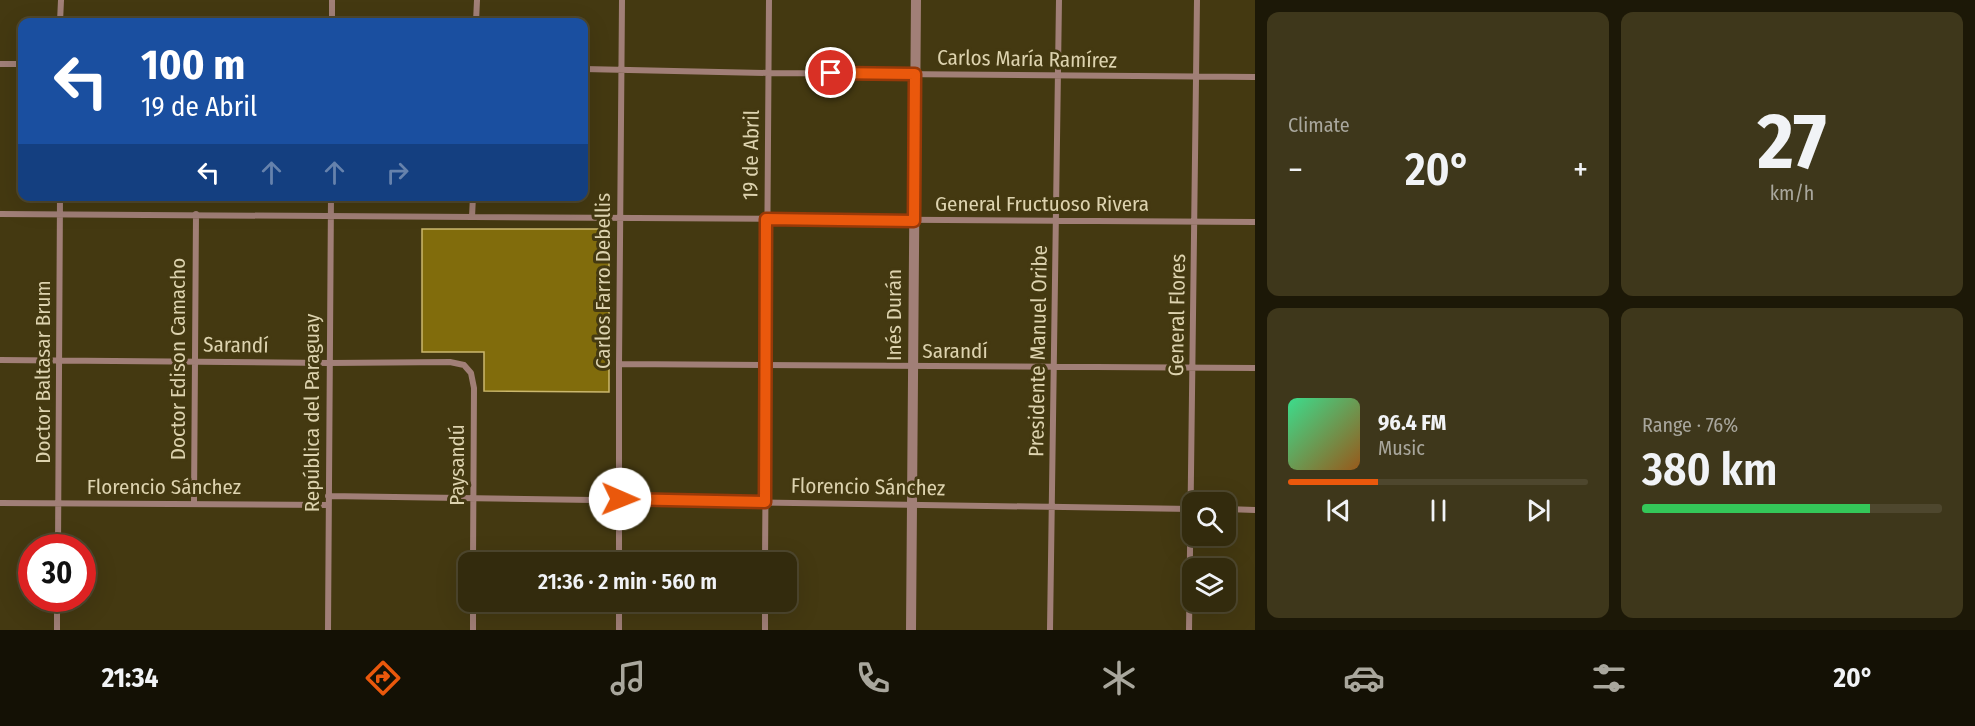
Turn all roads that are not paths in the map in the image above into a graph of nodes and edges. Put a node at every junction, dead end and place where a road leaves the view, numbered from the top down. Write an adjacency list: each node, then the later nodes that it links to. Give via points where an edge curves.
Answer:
1 (61, 0): 9 (street)
2 (332, 0): 10 (street)
3 (477, 0): 11 (street)
4 (622, 0): 15 (street, Carlos Farro Debellis)
5 (769, 0): 16 (street, 19 de Abril)
6 (916, 0): 17 (street, Inés Durán)
7 (1059, 0): 18 (street, Presidente Manuel Oribe)
8 (1197, 0): 19 (street, General Flores)
9 (60, 18)
10 (332, 18)
11 (476, 18)
12 (0, 64): 13 (street)
13 (18, 64)
14 (588, 69): 15 (street, Carlos María Ramírez)
15 (622, 69): 16 (street, Carlos María Ramírez); 29 (street, Carlos Farro Debellis)
16 (768, 73): 17 (street, Carlos María Ramírez); 30 (street, 19 de Abril)
17 (915, 74): 18 (street, Carlos María Ramírez); 31 (street, Inés Durán)
18 (1058, 76): 19 (street, Carlos María Ramírez); 32 (street, Presidente Manuel Oribe)
19 (1195, 77): 20 (street, Carlos María Ramírez); 33 (street, General Flores)
20 (1255, 77)
21 (60, 201): 26 (street, Doctor Baltasar Brum)
22 (331, 201): 27 (street, República del Paraguay)
23 (473, 201): 28 (street)
24 (0, 214): 26 (street, General Fructuoso Rivera)
25 (196, 214): 26 (street, General Fructuoso Rivera); 27 (street, General Fructuoso Rivera); 37 (street, Doctor Edison Camacho)
26 (61, 215): 36 (street, Doctor Baltasar Brum)
27 (331, 215): 28 (street, General Fructuoso Rivera); 38 (street, República del Paraguay)
28 (472, 217): 29 (street, General Fructuoso Rivera)
29 (620, 218): 30 (street, General Fructuoso Rivera); 39 (street, Carlos Farro Debellis)
30 (766, 219): 31 (street, General Fructuoso Rivera); 40 (street, 19 de Abril)
31 (914, 221): 32 (street, General Fructuoso Rivera); 41 (street, Inés Durán)
32 (1056, 221): 33 (street, General Fructuoso Rivera); 42 (street, Presidente Manuel Oribe)
33 (1195, 221): 34 (street, General Fructuoso Rivera); 43 (street, General Flores)
34 (1255, 222)
35 (0, 360): 36 (street, Sarandí)
36 (60, 361): 37 (street, Sarandí); 52 (street, Doctor Baltasar Brum)
37 (195, 361): 38 (street, Sarandí); 53 (street, Doctor Edison Camacho)
38 (328, 363): 45 (street, Sarandí, via 456,362); 47 (street, República del Paraguay)
39 (619, 364): 40 (street, Sarandí); 49 (street, Carlos Farro Debellis)
40 (765, 365): 41 (street, Sarandí); 50 (street, 19 de Abril)
41 (913, 367): 42 (street, Sarandí); 54 (street, Inés Durán)
42 (1055, 367): 43 (street, Sarandí); 56 (street, Presidente Manuel Oribe)
43 (1193, 367): 44 (street, Sarandí); 46 (street, General Flores)
44 (1255, 368)
45 (469, 369): 48 (street, Paysandú, via 474,388)
46 (1192, 492)
47 (328, 496): 48 (street, Florencio Sánchez); 55 (street, República del Paraguay)
48 (473, 497): 49 (street, Florencio Sánchez); 62 (street, Paysandú)
49 (620, 499): 50 (street, Florencio Sánchez); 63 (street, Carlos Farro Debellis)
50 (765, 502): 54 (street, Florencio Sánchez); 64 (street, 19 de Abril)
51 (0, 503): 52 (street, Florencio Sánchez)
52 (58, 503): 53 (street, Florencio Sánchez); 60 (street, Doctor Baltasar Brum)
53 (194, 504): 55 (street, Florencio Sánchez)
54 (912, 505): 56 (street, Florencio Sánchez); 74 (street, Inés Durán)
55 (328, 506): 70 (street, República del Paraguay)
56 (1052, 507): 57 (street, Florencio Sánchez); 75 (street, Presidente Manuel Oribe)
57 (1182, 509)
58 (1236, 509): 59 (street)
59 (1255, 510)
60 (58, 534)
61 (1191, 546): 76 (street, General Flores)
62 (473, 552)
63 (619, 552)
64 (765, 552)
65 (57, 612): 69 (street)
66 (473, 612): 71 (street)
67 (619, 612): 72 (street)
68 (765, 612): 73 (street)
69 (57, 630)
70 (328, 630)
71 (473, 630)
72 (619, 630)
73 (765, 630)
74 (911, 630)
75 (1050, 630)
76 (1190, 630)

